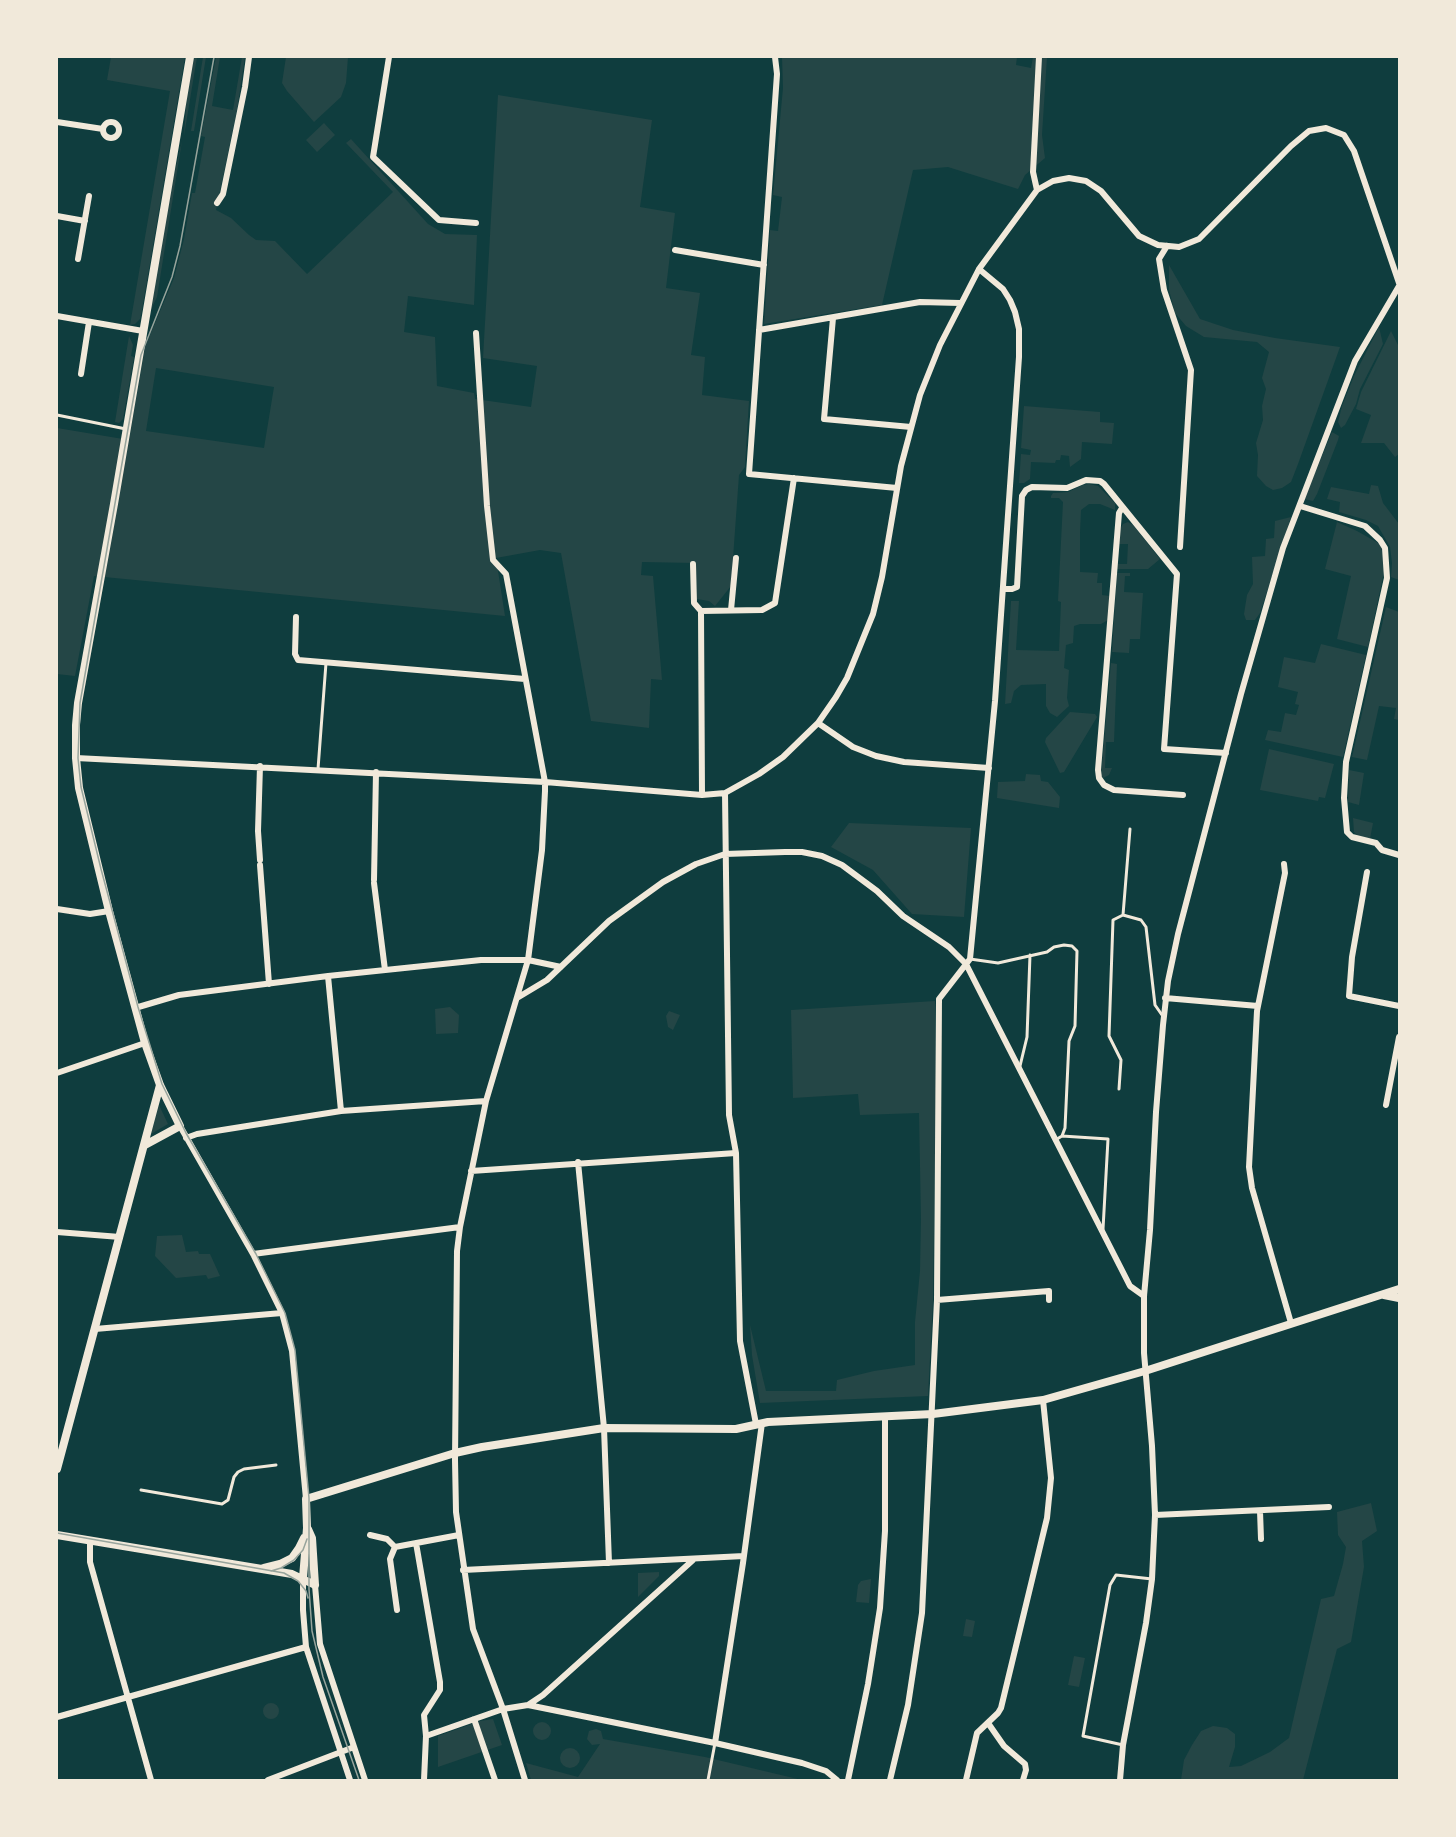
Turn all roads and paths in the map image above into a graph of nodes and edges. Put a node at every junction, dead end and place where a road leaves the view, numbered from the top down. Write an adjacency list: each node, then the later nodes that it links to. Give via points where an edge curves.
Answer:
1 (190, 57): 25 (street)
2 (249, 57): 10 (street, via 223,194)
3 (389, 57): 13 (street, via 373,157 439,220)
4 (1039, 57): 8 (street, via 1033,172)
5 (775, 58): 17 (street)
6 (57, 122): 7 (street)
7 (103, 129)
8 (1037, 190): 14 (street, via 1053,181 1086,180 1101,191 1139,236); 18 (street)
9 (89, 196): 12 (street)
10 (217, 203)
11 (57, 216): 12 (street)
12 (85, 221): 16 (street)
13 (476, 223)
14 (1167, 246): 19 (street, via 1179,247 1198,239 1291,146 1309,131 1326,128 1344,135 1354,150); 35 (street, via 1159,259 1164,290 1191,370)
15 (675, 250): 17 (street)
16 (78, 259)
17 (764, 265): 24 (street)
18 (979, 269): 20 (street); 38 (street, via 1003,289 1019,329)
19 (1399, 284): 33 (street, via 1355,361)
20 (960, 303): 22 (street, via 920,302); 29 (street, via 920,394)
21 (57, 316): 23 (street)
22 (833, 318): 24 (street); 29 (street, via 824,420)
23 (89, 322): 25 (street); 27 (street)
24 (759, 330): 31 (street, via 749,474)
25 (143, 331): 30 (street)
26 (476, 333): 43 (street, via 493,560 506,574)
27 (81, 374)
28 (57, 415): 30 (lane)
29 (911, 428): 32 (street)
30 (127, 430): 46 (street, via 78,704)
31 (794, 478): 32 (street); 39 (street, via 775,603 762,610)
32 (897, 488): 44 (street, via 873,614 847,678)
33 (1300, 506): 45 (street, via 1270,588); 57 (street, via 1365,526 1385,548 1387,578 1347,762 1344,798 1347,832)
34 (1122, 508): 38 (street, via 1100,481 1080,481 1061,489 1026,490 1022,496 1017,587); 45 (street, via 1177,574 1164,749); 54 (street, via 1099,778 1114,790)
35 (1180, 547)
36 (736, 558): 39 (street)
37 (693, 564): 40 (street, via 694,603)
38 (1003, 589): 48 (street)
39 (731, 610): 40 (street)
40 (701, 611): 53 (street)
41 (296, 617): 42 (street, via 298,660)
42 (326, 663): 43 (street); 49 (lane)
43 (525, 679): 51 (street)
44 (818, 723): 48 (street, via 853,747 876,756 904,762); 52 (street, via 783,757)
45 (1226, 753): 71 (street)
46 (76, 758): 47 (street); 61 (street, via 81,797)
47 (260, 766): 49 (street); 69 (street, via 258,831)
48 (989, 768): 65 (street)
49 (318, 769): 50 (street)
50 (376, 772): 51 (street); 67 (street, via 374,882)
51 (545, 782): 53 (street); 64 (street, via 542,850)
52 (725, 793): 53 (street); 56 (street)
53 (702, 795)
54 (1183, 795)
55 (1130, 829): 62 (lane)
56 (725, 854): 65 (street, via 802,852 822,856 842,865 903,916); 66 (street, via 663,882 609,921); 89 (street, via 729,1114)
57 (1399, 855)
58 (1284, 864): 72 (street)
59 (1368, 872): 73 (street, via 1349,996)
60 (57, 909): 61 (street, via 90,914)
61 (109, 912): 74 (street)
62 (1123, 915): 75 (lane, via 1141,920 1146,927 1155,1005); 81 (lane, via 1113,920 1109,1036 1120,1060)
63 (1030, 955): 65 (lane, via 998,963); 78 (lane, via 1027,1037); 87 (lane, via 1064,945 1077,951 1075,1026 1069,1041 1065,1128)
64 (528, 960): 66 (street); 67 (street, via 481,960); 70 (street)
65 (968, 962): 78 (street); 101 (street, via 939,999)
66 (561, 967): 70 (street)
67 (385, 970): 68 (street)
68 (328, 976): 69 (street); 84 (street)
69 (268, 984): 74 (street, via 179,995)
70 (517, 998): 82 (street)
71 (1165, 998): 72 (street); 75 (street)
72 (1258, 1006): 104 (street, via 1249,1167)
73 (1399, 1006)
74 (135, 1008): 77 (street)
75 (1163, 1017): 99 (street)
76 (1399, 1037): 83 (street)
77 (145, 1043): 79 (street); 80 (street)
78 (1019, 1067): 87 (street)
79 (57, 1073)
80 (159, 1085): 85 (street); 88 (street)
81 (1119, 1089)
82 (486, 1101): 84 (street); 91 (street)
83 (1386, 1105)
84 (341, 1111): 86 (street)
85 (180, 1126): 86 (street); 88 (street)
86 (186, 1138): 96 (street)
87 (1059, 1138): 93 (street); 93 (lane, via 1108,1139)
88 (145, 1145): 95 (street)
89 (736, 1153): 90 (street); 110 (street, via 740,1341)
90 (578, 1162): 91 (street); 111 (street)
91 (471, 1171): 92 (street)
92 (460, 1227): 96 (street); 112 (street)
93 (1103, 1231): 99 (street, via 1130,1286)
94 (57, 1232): 95 (street)
95 (120, 1237): 105 (street)
96 (253, 1254): 103 (street)
97 (1399, 1289): 98 (main road)
98 (1381, 1294): 100 (main road); 104 (main road)
99 (1144, 1296): 106 (street)
100 (1399, 1298)
101 (937, 1300): 102 (street, via 1049,1291); 108 (street)
102 (1049, 1300)
103 (282, 1312): 105 (street); 116 (street, via 292,1351)
104 (1292, 1323): 106 (main road)
105 (95, 1329): 114 (street)
106 (1145, 1371): 107 (main road); 119 (street)
107 (1043, 1400): 108 (main road); 143 (street, via 1051,1478 1047,1518 1001,1708)
108 (933, 1414): 109 (main road); 159 (street, via 922,1613 908,1705)
109 (885, 1416): 110 (main road); 158 (street, via 885,1532 880,1608)
110 (759, 1423): 111 (main road, via 736,1429); 128 (street)
111 (604, 1428): 112 (main road); 130 (street)
112 (455, 1453): 116 (main road); 121 (street)
113 (276, 1465): 115 (lane, via 238,1472 228,1500 222,1504)
114 (57, 1469)
115 (141, 1490)
116 (306, 1499): 120 (main road)
117 (1329, 1507): 118 (street)
118 (1260, 1511): 119 (street); 124 (street)
119 (1155, 1515): 134 (street)
120 (307, 1529): 131 (main road, via 292,1558); 133 (main road); 135 (main road, via 312,1538)
121 (459, 1534): 126 (street); 132 (street)
122 (57, 1535): 125 (main road)
123 (370, 1535): 127 (street, via 387,1539)
124 (1261, 1539)
125 (90, 1541): 131 (main road); 138 (street, via 90,1562)
126 (416, 1543): 127 (street); 144 (street, via 440,1682 440,1690 424,1715)
127 (395, 1547): 136 (street, via 390,1559)
128 (744, 1556): 129 (street); 145 (street)
129 (694, 1559): 130 (street); 139 (street)
130 (609, 1563): 132 (street)
131 (258, 1569): 133 (main road)
132 (464, 1570): 140 (street, via 473,1629)
133 (303, 1578): 135 (main road); 137 (street)
134 (1152, 1579): 146 (street); 146 (lane, via 1116,1575 1110,1585 1083,1736)
135 (315, 1585): 147 (street, via 320,1644)
136 (397, 1610)
137 (306, 1647): 138 (street); 148 (street)
138 (129, 1697): 141 (street); 149 (street)
139 (528, 1705): 140 (street); 145 (street)
140 (503, 1710): 142 (street); 155 (street)
141 (57, 1717)
142 (474, 1719): 144 (street); 154 (street)
143 (988, 1724): 160 (street, via 976,1733); 161 (street, via 1004,1746 1025,1764)
144 (426, 1736): 153 (street)
145 (715, 1743): 156 (lane); 157 (street, via 808,1765)
146 (1122, 1745): 162 (street)
147 (354, 1747): 148 (street); 152 (street)
148 (341, 1751): 150 (street); 151 (street)
149 (151, 1780)
150 (268, 1780)
151 (350, 1780)
152 (365, 1780)
153 (424, 1780)
154 (495, 1780)
155 (525, 1780)
156 (708, 1780)
157 (837, 1780)
158 (848, 1780)
159 (890, 1780)
160 (966, 1780)
161 (1023, 1780)
162 (1120, 1780)

